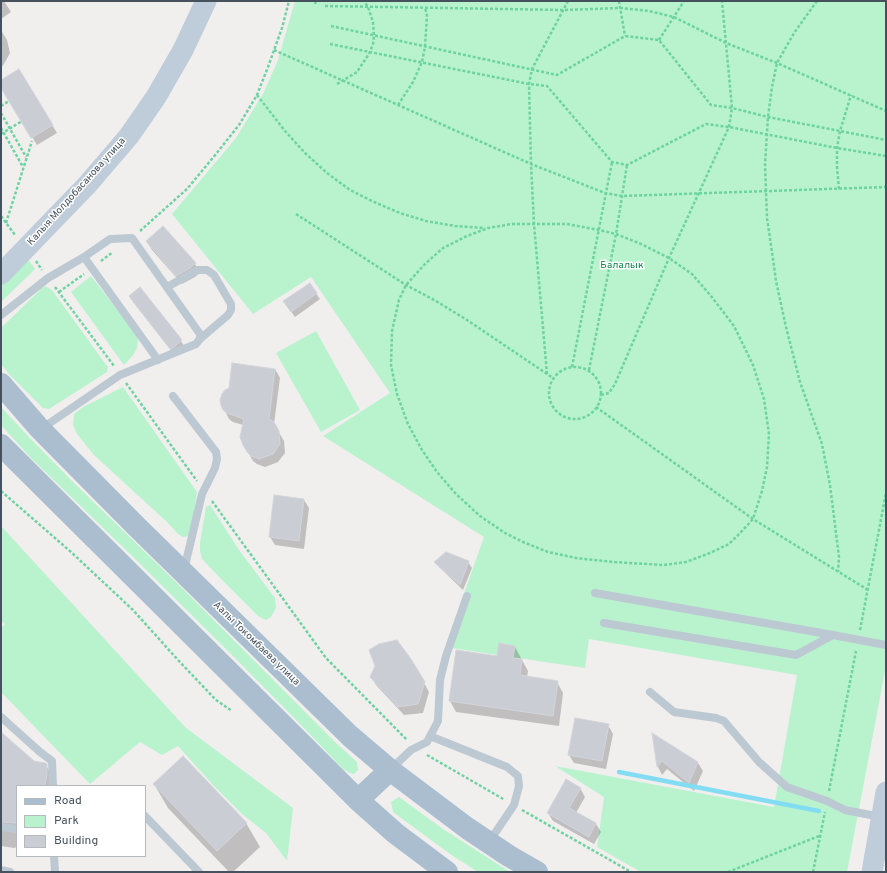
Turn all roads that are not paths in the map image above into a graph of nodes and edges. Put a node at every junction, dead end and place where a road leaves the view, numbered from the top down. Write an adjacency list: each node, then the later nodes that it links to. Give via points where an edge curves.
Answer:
1 (206, 1): 3 (street, Калыя Молдобасанова улица, via 183,50 129,136 87,185)
2 (84, 258): 4 (lane, via 110,239 132,238); 5 (lane, via 48,278); 7 (lane)
3 (1, 274)
4 (167, 287): 6 (lane, via 200,334); 6 (lane, via 198,270 207,270 214,275 231,304 231,310)
5 (1, 315)
6 (200, 339): 7 (lane, via 196,344)
7 (158, 360): 10 (lane, via 120,375)
8 (1, 384): 10 (main road, Аалы Токомбаева улица)
9 (174, 396): 12 (lane, via 216,452 217,459 202,494)
10 (40, 429): 12 (main road, Аалы Токомбаева улица)
11 (1, 445): 24 (main road)
12 (184, 573): 21 (main road, Аалы Токомбаева улица, via 350,736)
13 (595, 593): 16 (lane)
14 (467, 596): 20 (lane, via 446,656 440,680 438,721)
15 (604, 623): 16 (lane, via 796,655)
16 (833, 635): 17 (lane)
17 (886, 645)
18 (650, 692): 26 (lane, via 674,712 724,721 759,762 787,787 845,810)
19 (1, 717): 22 (lane, via 52,761)
20 (430, 736): 21 (lane, via 427,742 414,748); 29 (lane, via 507,767 518,776 519,786 514,805)
21 (390, 770): 24 (main road); 29 (main road, Аалы Токомбаева улица)
22 (53, 785)
23 (886, 792): 26 (street)
24 (358, 800): 35 (main road, via 395,833)
25 (146, 817): 34 (lane)
26 (881, 817): 37 (street)
27 (1, 827): 28 (lane)
28 (16, 829)
29 (488, 842): 36 (main road, Аалы Токомбаева улица)
30 (54, 857): 33 (lane)
31 (1, 870): 32 (lane)
32 (10, 872)
33 (55, 872)
34 (199, 872)
35 (447, 872)
36 (537, 872)
37 (872, 872)

